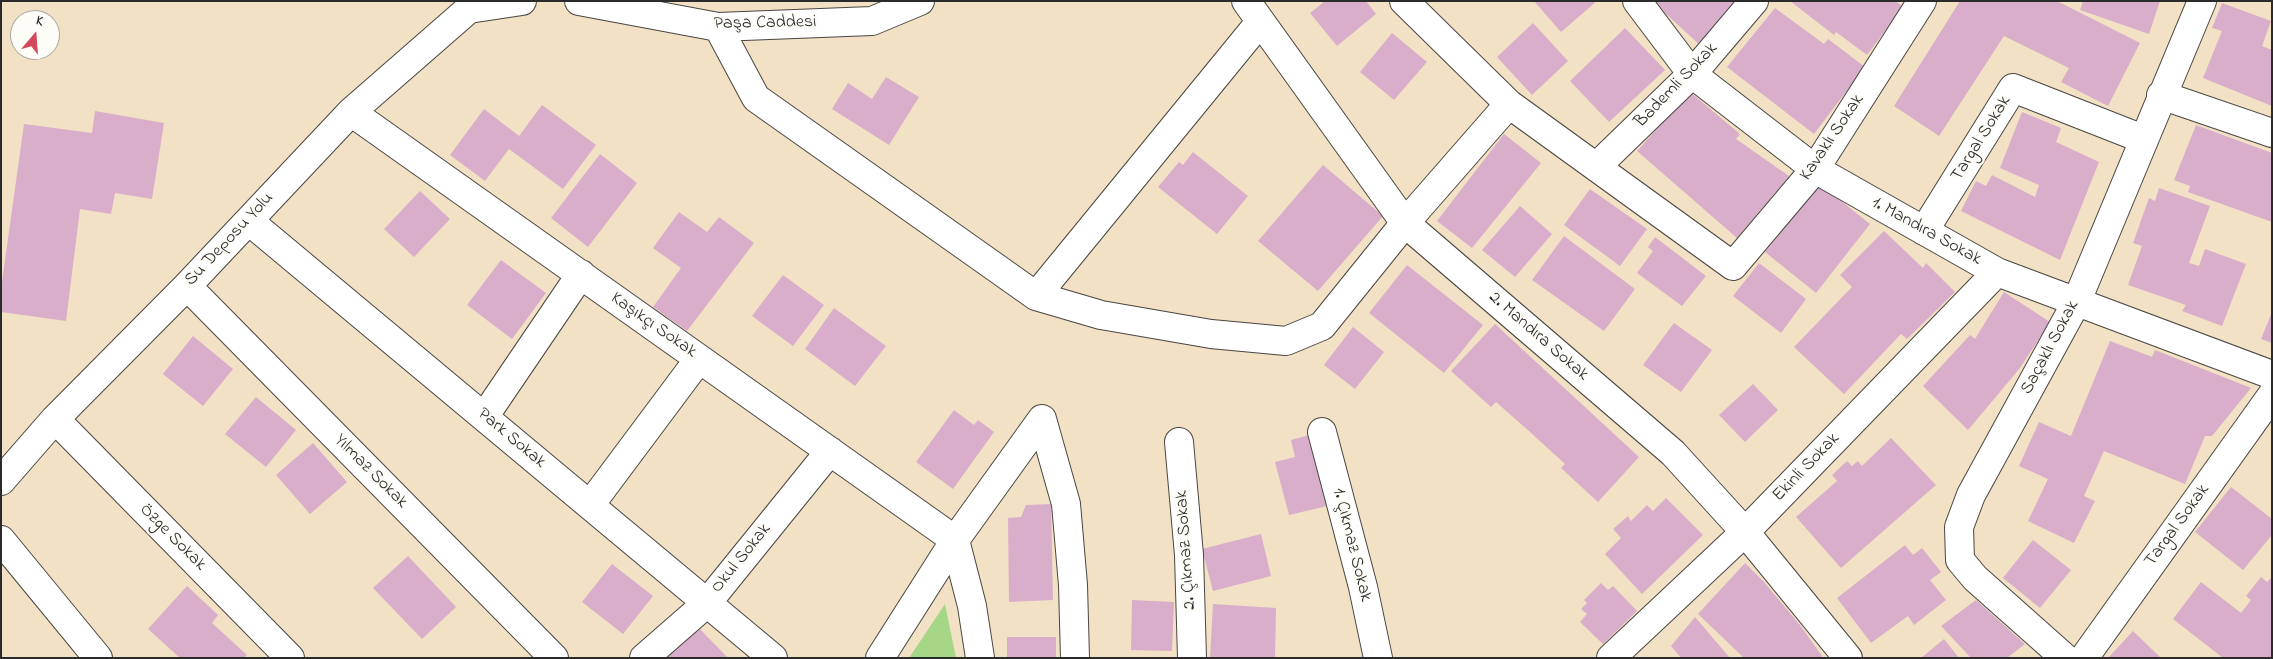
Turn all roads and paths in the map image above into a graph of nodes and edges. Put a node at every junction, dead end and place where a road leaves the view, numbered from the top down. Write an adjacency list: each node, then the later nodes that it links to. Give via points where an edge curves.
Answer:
1 (522, 1): 14 (street, Su Deposu Yolu, via 469,9)
2 (579, 1): 10 (street, Paşa Caddesi)
3 (920, 1): 10 (street, Paşa Caddesi, via 872,21)
4 (1404, 1): 13 (street)
5 (1637, 1): 11 (street, 1. Mandıra Sokak)
6 (1754, 1): 11 (street, Bademli Sokak)
7 (1922, 1): 18 (street, Kavaklı Sokak)
8 (2202, 1): 12 (street, Saçaklı Sokak)
9 (1253, 12): 20 (street, 2. Mandıra Sokak); 25 (street)
10 (718, 27): 25 (street, via 756,98)
11 (1692, 74): 17 (street, Bademli Sokak); 18 (street, 1. Mandıra Sokak)
12 (2162, 95): 15 (street); 16 (street, Saçaklı Sokak)
13 (1509, 104): 17 (street); 20 (street)
14 (351, 112): 19 (street, Su Deposu Yolu); 23 (street, Kaşıkçı Sokak)
15 (2272, 133)
16 (2143, 138): 21 (street, Targal Sokak, via 2013,88); 26 (street, Saçaklı Sokak)
17 (1596, 167): 18 (street, Kavaklı Sokak, via 1733,266)
18 (1815, 169): 21 (street, 1. Mandıra Sokak)
19 (249, 220): 24 (street, Su Deposu Yolu); 30 (street, Park Sokak)
20 (1405, 223): 25 (street, via 1322,326 1286,340 1210,334 1101,316); 37 (street, 2. Mandıra Sokak, via 1673,453)
21 (1924, 231): 22 (street, 1. Mandıra Sokak)
22 (1997, 272): 26 (street, 1. Mandıra Sokak); 37 (street, Ekinli Sokak)
23 (581, 274): 27 (street, Kaşıkçı Sokak); 30 (street)
24 (187, 286): 31 (street, Su Deposu Yolu); 43 (street, Yılmaz Sokak)
25 (1036, 296)
26 (2076, 303): 28 (street, 1. Mandıra Sokak); 53 (street, Saçaklı Sokak, via 1970,495 1960,528 1960,560 1975,578)
27 (699, 359): 34 (street, Kaşıkçı Sokak); 36 (street)
28 (2272, 375)
29 (2272, 395): 54 (street, Targal Sokak)
30 (484, 417): 36 (street, Park Sokak)
31 (54, 419): 35 (street, Su Deposu Yolu); 41 (street, Özge Sokak)
32 (1322, 432): 50 (street, 1. Çıkmaz Sokak, via 1363,587)
33 (1179, 442): 49 (street, 2. Çıkmaz Sokak, via 1189,555)
34 (830, 451): 39 (street, Kaşıkçı Sokak); 40 (street, Okul Sokak)
35 (1, 481)
36 (590, 505): 40 (street, Park Sokak)
37 (1745, 532): 51 (street, Ekinli Sokak); 52 (street, 2. Mandıra Sokak)
38 (1, 540): 42 (street)
39 (955, 540): 46 (street); 47 (street, via 972,606); 48 (street, via 1042,419 1066,504)
40 (707, 603): 44 (street, Okul Sokak); 45 (street, Park Sokak)
41 (288, 657)
42 (98, 658)
43 (554, 658)
44 (644, 658)
45 (773, 658)
46 (880, 658)
47 (980, 658)
48 (1075, 658)
49 (1192, 658)
50 (1378, 658)
51 (1611, 658)
52 (1848, 658)
53 (2066, 658)
54 (2084, 658)

